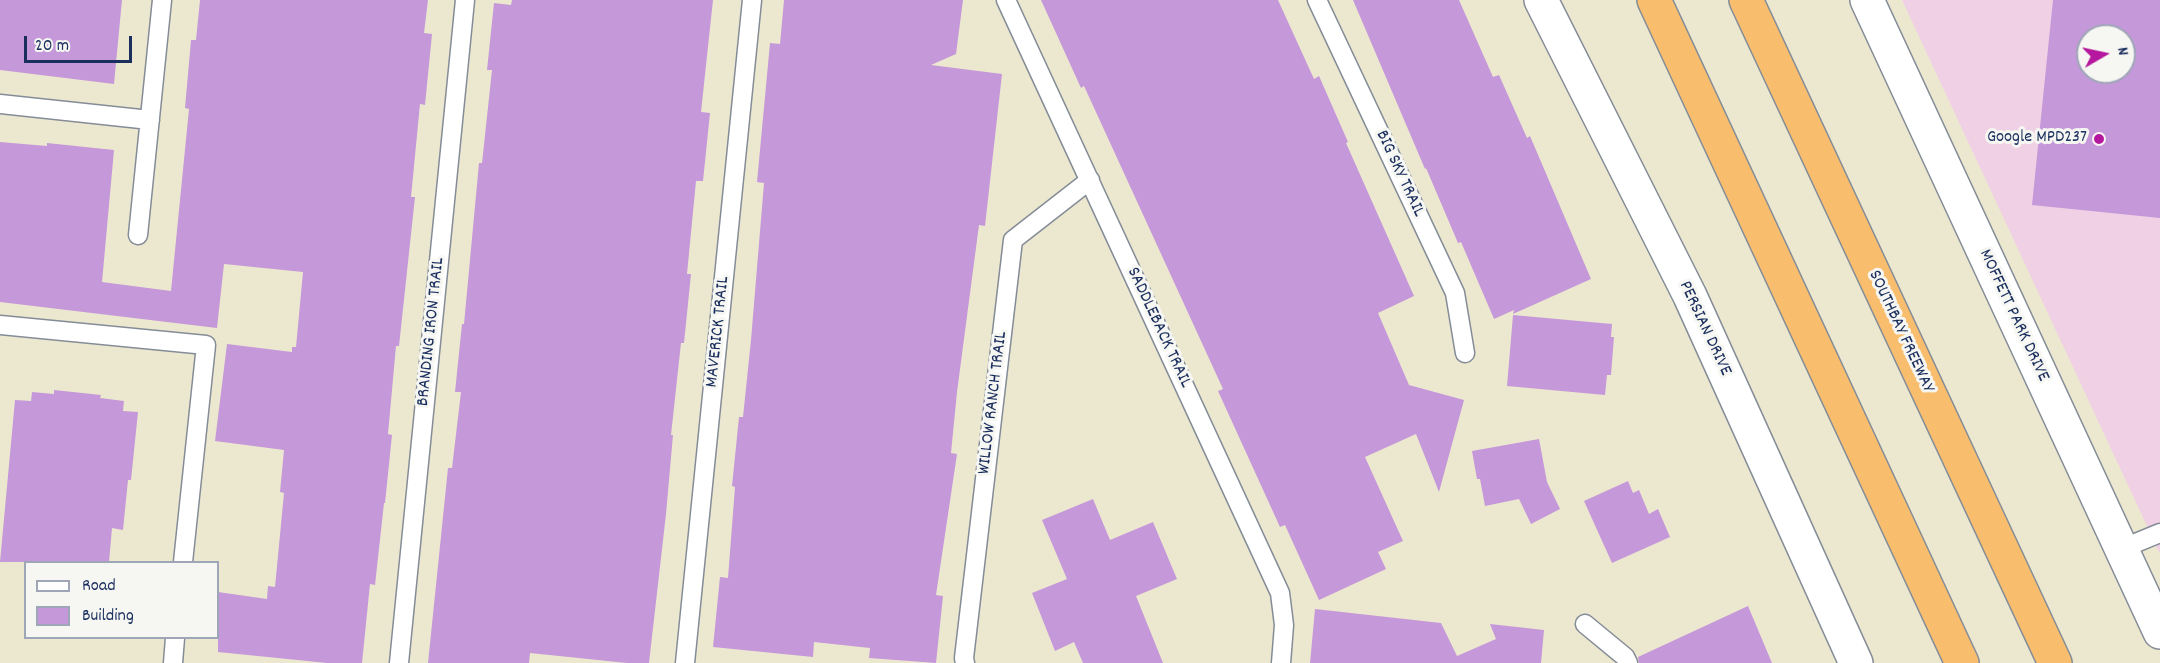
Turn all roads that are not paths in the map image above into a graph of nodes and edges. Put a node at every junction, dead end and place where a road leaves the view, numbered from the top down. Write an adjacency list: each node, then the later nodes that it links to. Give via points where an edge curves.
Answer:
1 (162, 0): 11 (lane)
2 (465, 0): 23 (lane, BRANDING IRON TRAIL)
3 (752, 0): 24 (lane, MAVERICK TRAIL)
4 (1006, 0): 12 (lane, SADDLEBACK TRAIL)
5 (1317, 0): 15 (lane, BIG SKY TRAIL, via 1455,293)
6 (1541, 0): 28 (street, PERSIAN DRIVE, via 1690,297)
7 (1654, 0): 29 (highway)
8 (1746, 0): 30 (highway, SOUTHBAY FREEWAY)
9 (1867, 0): 17 (street, MOFFETT PARK DRIVE)
10 (0, 104): 11 (lane)
11 (150, 120): 13 (lane)
12 (1090, 180): 25 (lane, WILLOW RANCH TRAIL, via 1013,240); 26 (lane, SADDLEBACK TRAIL, via 1280,593 1284,624)
13 (138, 235)
14 (0, 325): 18 (lane, via 206,345)
15 (1465, 353)
16 (2160, 533): 17 (lane)
17 (2121, 549): 20 (street, MOFFETT PARK DRIVE)
18 (183, 561)
19 (1585, 624): 27 (lane)
20 (2160, 632)
21 (175, 639): 22 (lane)
22 (173, 663)
23 (399, 663)
24 (685, 663)
25 (965, 663)
26 (1281, 663)
27 (1628, 663)
28 (1856, 663)
29 (1962, 663)
30 (2055, 663)

